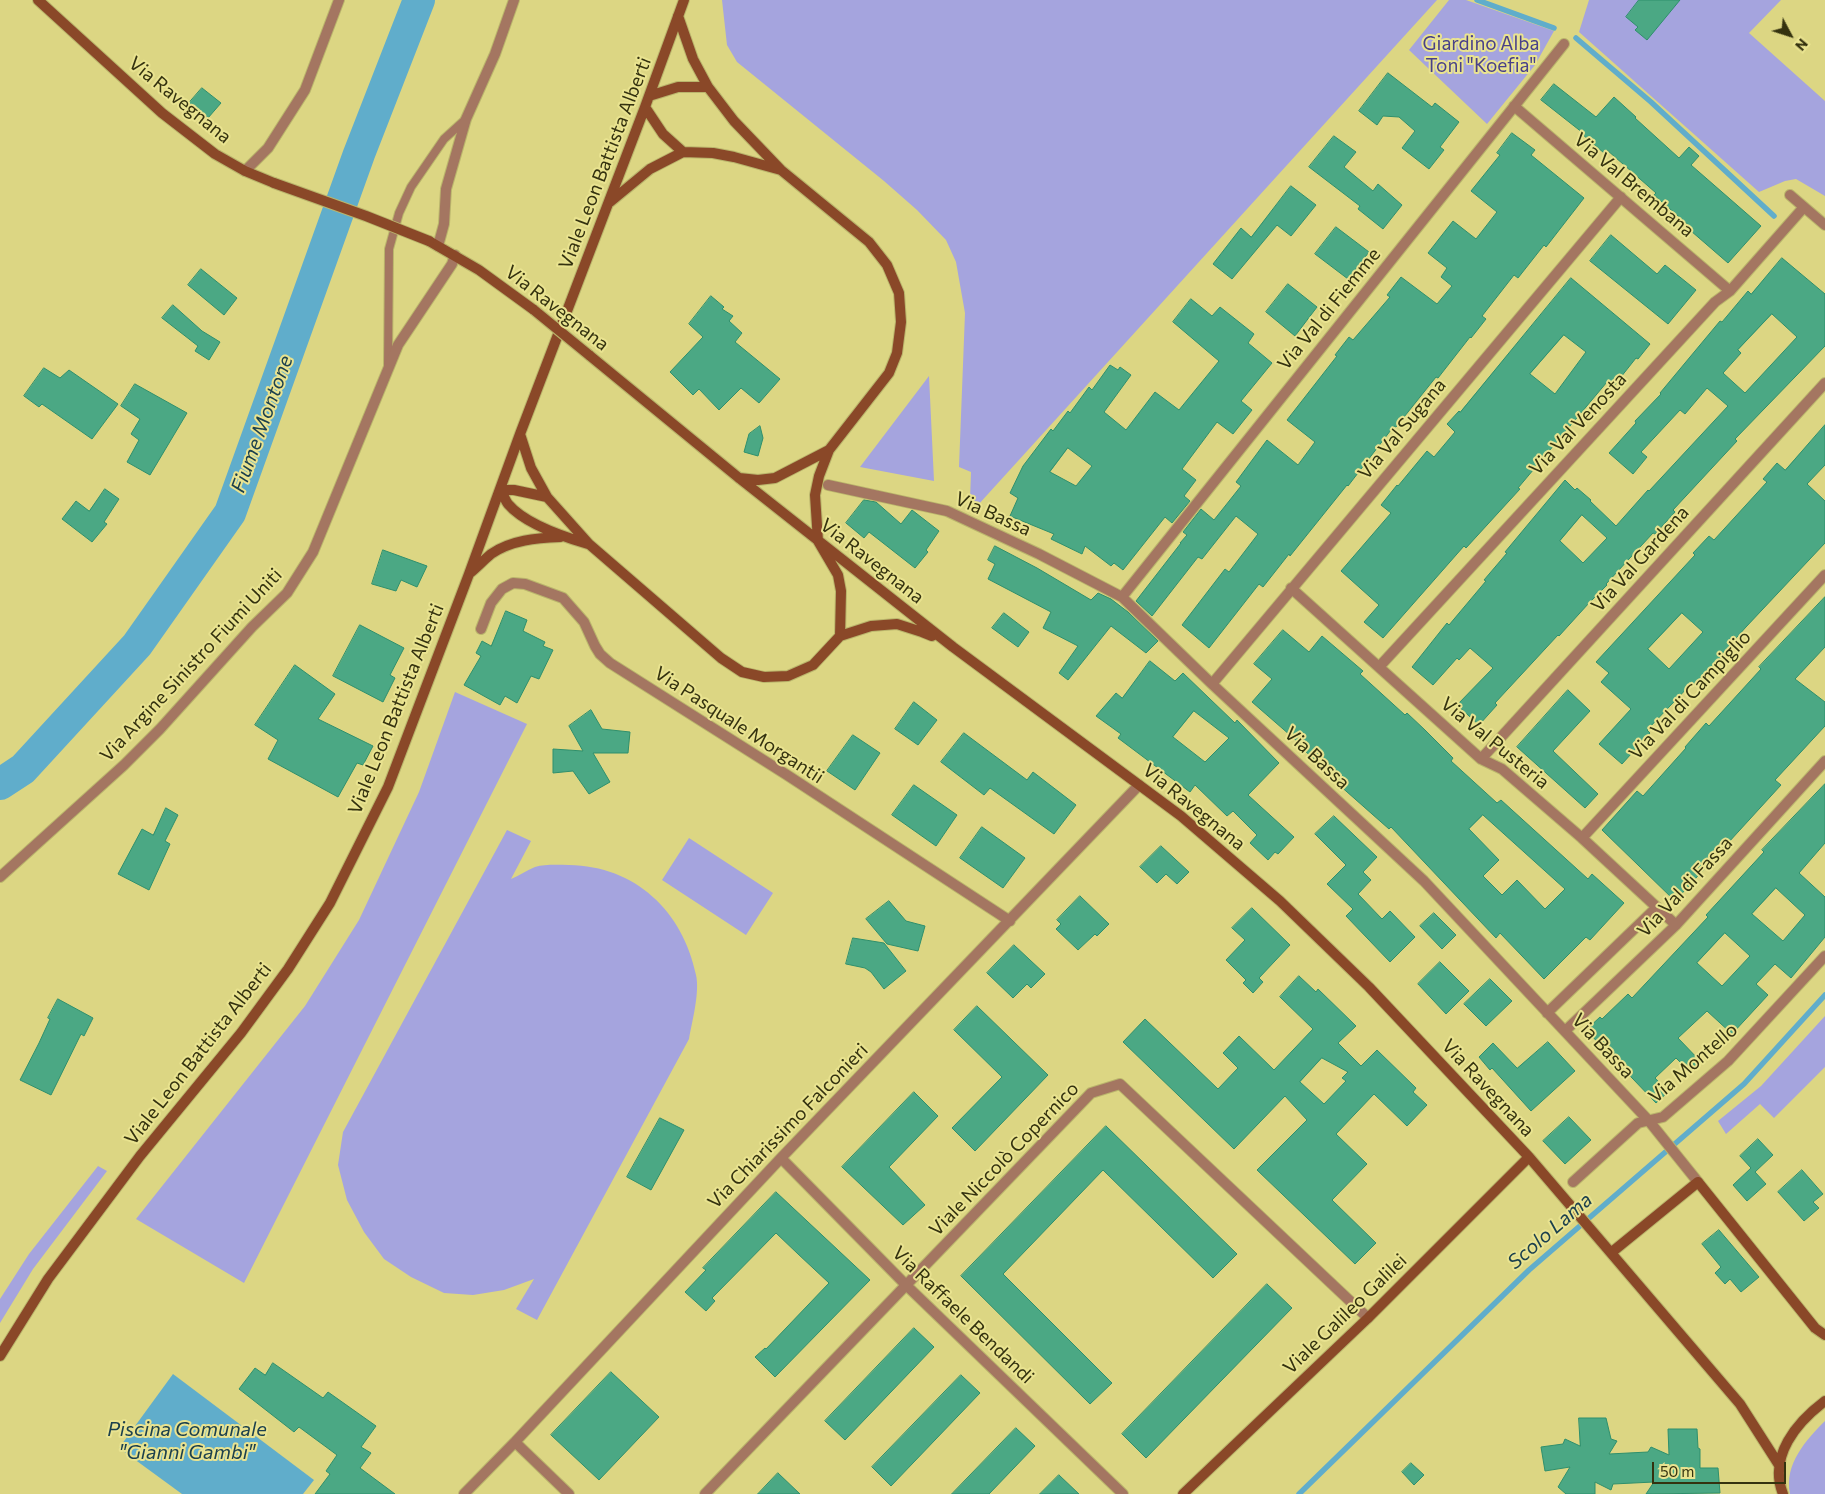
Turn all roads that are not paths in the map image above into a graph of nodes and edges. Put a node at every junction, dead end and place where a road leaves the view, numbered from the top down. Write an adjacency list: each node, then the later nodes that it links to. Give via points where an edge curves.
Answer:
1 (38, 0): 14 (main road, Via Ravegnana, via 162,113 215,154)
2 (339, 0): 14 (street, via 305,90 268,148)
3 (514, 0): 11 (street, via 495,54)
4 (684, 0): 5 (main road, Viale Leon Battista Alberti)
5 (678, 16): 7 (main road, via 693,59); 8 (main road, Viale Leon Battista Alberti)
6 (1564, 44): 9 (street, Via Val di Fiemme)
7 (708, 87): 8 (main road, via 678,87); 13 (main road, via 734,121)
8 (649, 96): 10 (main road, Viale Leon Battista Alberti)
9 (1514, 106): 16 (street, Via Val Brembana); 37 (street, Via Val di Fiemme)
10 (645, 107): 12 (main road, via 663,134); 17 (main road, Viale Leon Battista Alberti)
11 (466, 119): 20 (street, via 446,189 444,224); 23 (lane, via 444,138 411,187 399,213 389,248)
12 (683, 152): 13 (main road, via 713,153); 17 (main road, via 650,169)
13 (782, 170): 26 (main road, via 868,242 887,265 899,293 901,322 897,353 889,373)
14 (245, 171): 20 (main road, Via Ravegnana, bridge)
15 (1790, 195): 18 (street)
16 (1621, 197): 22 (street, Via Val Brembana); 36 (street, Via Val Sugana)
17 (609, 202): 25 (main road, Viale Leon Battista Alberti)
18 (1804, 207): 19 (street); 22 (street, Via Val Venosta)
19 (1825, 224)
20 (434, 243): 21 (main road, Via Ravegnana)
21 (455, 255): 23 (street, Via Argine Sinistro Fiumi Uniti, via 398,345); 27 (main road, Via Ravegnana, bridge, via 534,310)
22 (1730, 290): 41 (street, Via Val Venosta, via 1715,302)
23 (388, 369): 47 (street, Via Argine Sinistro Fiumi Uniti, via 316,544 287,593 124,765)
24 (1825, 383): 43 (street, Via Val Gardena)
25 (520, 434): 29 (main road, Viale Leon Battista Alberti); 30 (main road, via 531,468)
26 (828, 450): 27 (main road, via 776,478); 32 (main road, via 815,495)
27 (739, 478): 32 (main road, Via Ravegnana)
28 (828, 484): 37 (street, Via Bassa, via 948,511)
29 (500, 490): 30 (main road); 31 (main road, via 508,504 519,513); 34 (main road, Viale Leon Battista Alberti)
30 (547, 497): 33 (main road)
31 (564, 537): 33 (main road); 34 (main road, via 512,544 492,554)
32 (818, 541): 39 (main road, via 838,574); 40 (main road, Via Ravegnana)
33 (589, 544): 39 (main road, via 721,658 742,672 764,678 788,676 813,665)
34 (469, 574): 63 (main road, Viale Leon Battista Alberti, via 388,787 330,903 288,969 241,1033 140,1156 48,1279)
35 (1825, 575): 46 (street, Via Val di Campiglio)
36 (1291, 588): 41 (street, Via Val Pusteria); 42 (street, Via Val Sugana)
37 (1122, 596): 42 (street, Via Bassa)
38 (481, 629): 49 (street, Via Pasquale Morgantii, via 491,603 502,589 513,583 563,598 584,622 594,646 610,663)
39 (840, 636): 40 (main road, via 871,626 897,624)
40 (953, 647): 45 (main road, Via Ravegnana)
41 (1379, 667): 43 (street, Via Val Pusteria)
42 (1212, 684): 52 (street, Via Bassa, via 1424,881)
43 (1481, 759): 46 (street, Via Val Pusteria, via 1502,769)
44 (1825, 761): 50 (street, Via Val di Fassa)
45 (1139, 785): 49 (street, Via Chiarissimo Falconieri); 55 (main road, Via Ravegnana, via 1181,816 1280,901 1368,987)
46 (1582, 838): 48 (street, Via Val Pusteria)
47 (0, 877)
48 (1657, 908): 50 (street, Via Val Pusteria); 52 (street, Via Val di Fassa)
49 (1010, 922): 56 (street, Via Chiarissimo Falconieri)
50 (1676, 925): 53 (street, Via Val di Fassa)
51 (1825, 956): 54 (street, Via Montello, via 1728,1062 1663,1117)
52 (1547, 1012): 53 (street, Via Bassa)
53 (1565, 1031): 54 (street, Via Bassa)
54 (1649, 1121): 57 (street, Via Montello, via 1638,1123); 58 (street, Via Bassa)
55 (1529, 1157): 59 (main road, Via Ravegnana); 61 (main road, Viale Galileo Galilei)
56 (781, 1158): 60 (street, Via Raffaele Bendandi); 65 (street, Via Chiarissimo Falconieri)
57 (1573, 1182)
58 (1698, 1182): 59 (main road); 62 (main road, via 1815,1328)
59 (1612, 1252): 66 (main road, Via Ravegnana, via 1740,1404)
60 (906, 1285): 61 (street, Viale Niccolò Copernico, via 1091,1093 1120,1084); 70 (street, Viale Niccolò Copernico); 71 (street, Via Raffaele Bendandi)
61 (1368, 1318): 72 (main road, Viale Galileo Galilei)
62 (1825, 1335)
63 (0, 1356)
64 (1825, 1401): 66 (main road, via 1797,1426 1785,1446)
65 (515, 1442): 68 (street, Via Chiarissimo Falconieri); 69 (street)
66 (1779, 1465): 67 (main road)
67 (1781, 1493)
68 (464, 1494)
69 (569, 1494)
70 (705, 1494)
71 (1123, 1494)
72 (1183, 1494)

